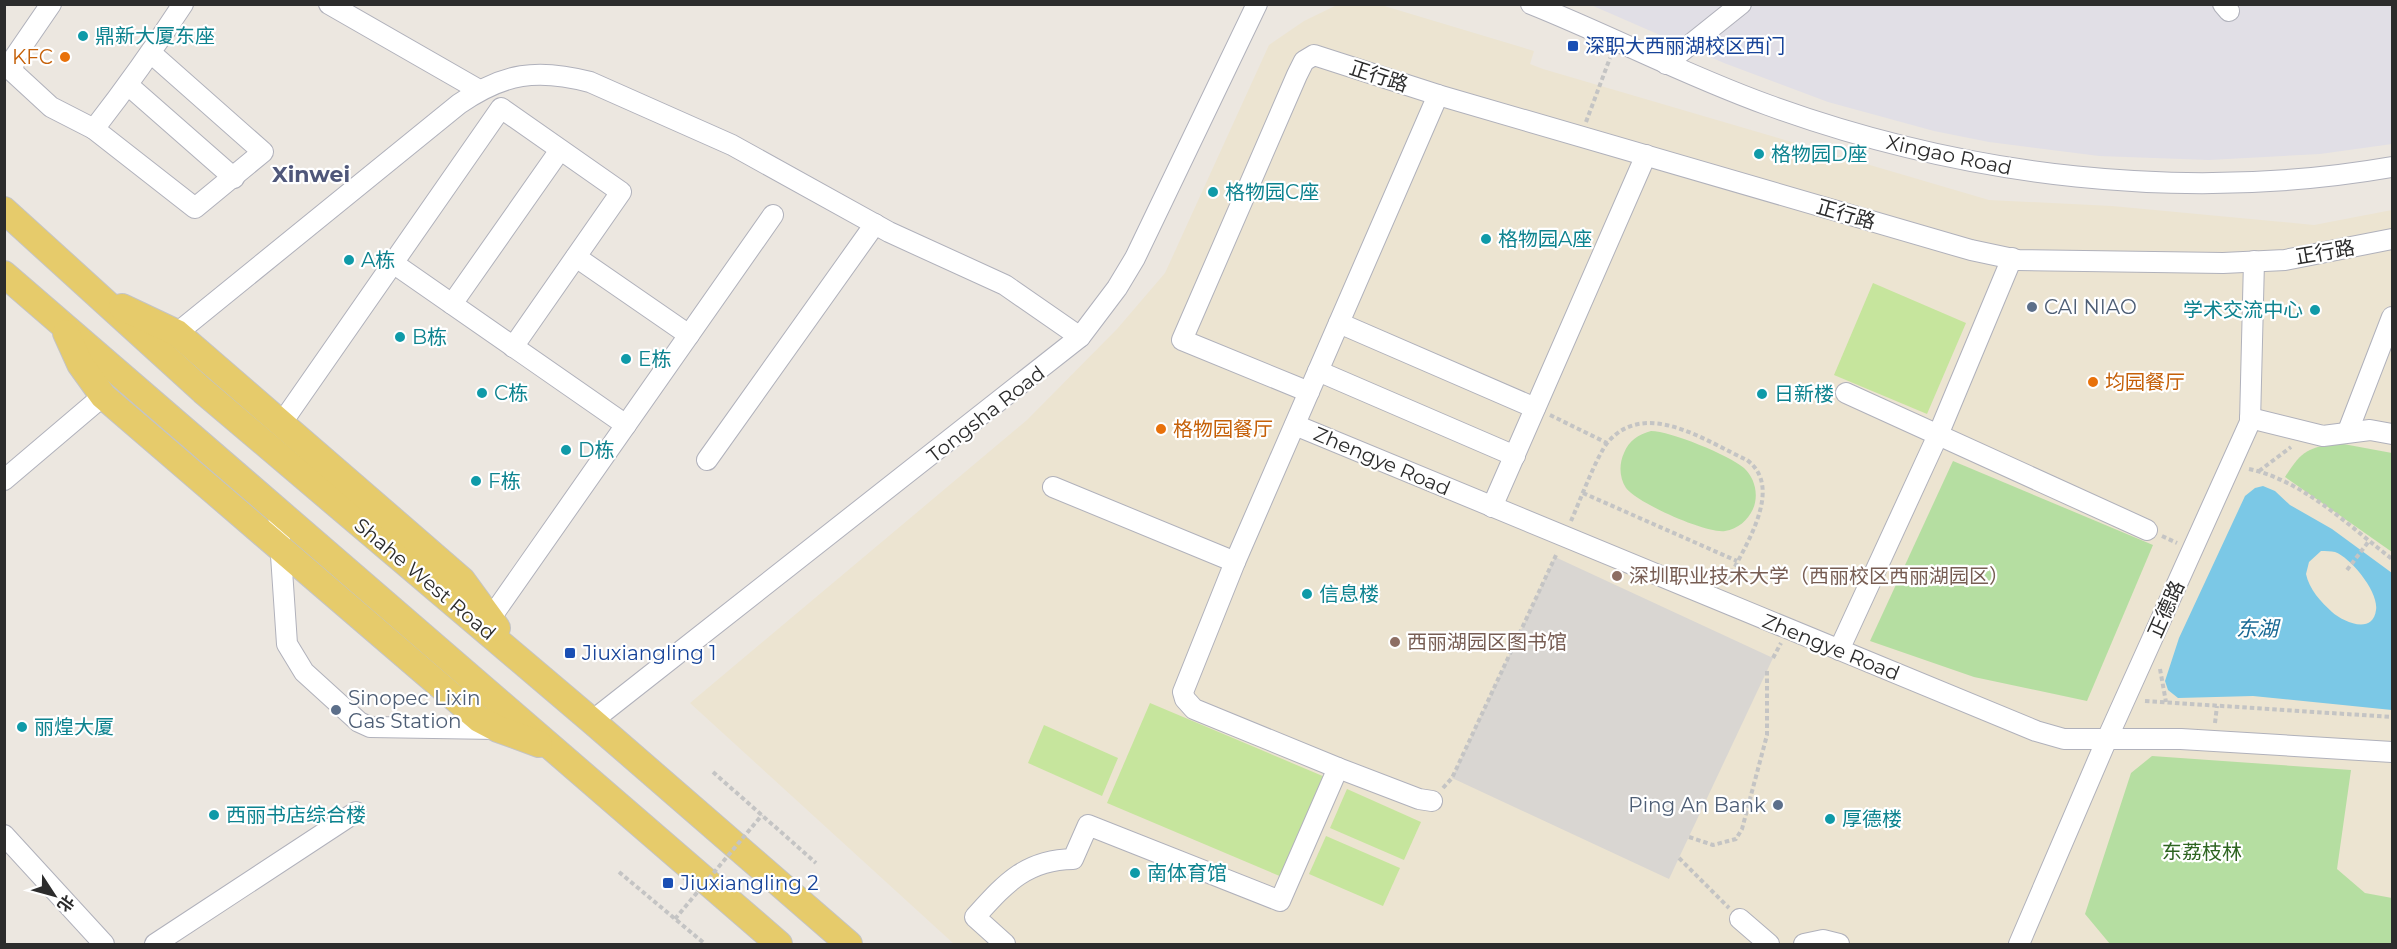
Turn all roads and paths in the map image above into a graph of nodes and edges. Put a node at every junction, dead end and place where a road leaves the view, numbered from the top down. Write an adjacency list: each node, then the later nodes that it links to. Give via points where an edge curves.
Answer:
1 (51, 4): 15 (street, via 14,58 13,72 51,107)
2 (183, 4): 10 (street)
3 (329, 4): 13 (street)
4 (1257, 4): 37 (street, Tongsha Road, via 1135,258 1118,288)
5 (1531, 4): 8 (street, Xingao Road)
6 (1579, 4): 8 (street)
7 (1741, 4): 11 (street)
8 (1563, 17): 9 (street, Xingao Road)
9 (1616, 40): 11 (street, Xingao Road); 16 (path)
10 (151, 53): 12 (street); 20 (street, via 263,152)
11 (1666, 64): 19 (street, Xingao Road, via 1767,105 1875,140 2041,173 2209,183 2322,177)
12 (128, 85): 15 (street); 20 (street)
13 (479, 90): 23 (street, via 519,75 566,76 590,82 732,145); 35 (street)
14 (1438, 95): 16 (street, 正行路); 33 (street); 40 (street, 正行路, via 1314,55 1304,61 1297,75 1182,340)
15 (94, 129): 20 (street, via 195,208)
16 (1581, 136): 18 (street, 正行路)
17 (560, 150): 25 (street, via 621,192); 28 (street, via 501,108); 31 (street)
18 (1646, 155): 26 (street, 正行路, via 1971,250); 43 (street)
19 (2392, 167)
20 (234, 178)
21 (4, 210): 30 (main road, Shahe West Road)
22 (773, 215): 36 (street)
23 (875, 224): 37 (street, via 1005,285); 54 (street)
24 (2392, 239): 27 (street, 正行路, via 2285,260)
25 (576, 257): 36 (street); 38 (street)
26 (2012, 258): 27 (street, 正行路); 51 (street)
27 (2254, 261): 44 (street, 正德路)
28 (393, 263): 31 (street); 45 (street)
29 (4, 274): 34 (main road)
30 (90, 288): 35 (main road); 74 (main road, Shahe West Road, via 203,391)
31 (452, 304): 38 (street)
32 (2392, 317): 48 (street)
33 (1339, 322): 39 (street); 43 (street)
34 (62, 324): 42 (main road, via 80,364); 61 (main road)
35 (177, 333): 45 (main road)
36 (689, 335): 46 (street)
37 (1080, 337): 78 (street, Tongsha Road)
38 (513, 347): 46 (street)
39 (1318, 371): 40 (street); 53 (street)
40 (1309, 392): 47 (street)
41 (1846, 393): 51 (street)
42 (103, 396): 57 (street); 65 (main road)
43 (1535, 408): 52 (path); 53 (street)
44 (2250, 418): 49 (street); 55 (street, 正德路)
45 (281, 424): 72 (main road, via 462,580)
46 (626, 425): 72 (street)
47 (1295, 425): 60 (street, Zhengye Road); 69 (street)
48 (2348, 431): 49 (street, via 2323,436); 50 (street)
49 (2311, 433): 56 (path)
50 (2392, 434)
51 (1938, 435): 62 (street); 73 (street)
52 (1607, 443): 59 (path); 68 (path, via 1619,431 1650,421 1667,424 1757,468 1765,493)
53 (1515, 456): 60 (street)
54 (708, 459)
55 (2231, 465): 56 (path); 66 (street, 正德路)
56 (2259, 471): 64 (path, via 2308,495)
57 (4, 480)
58 (1053, 487): 69 (street)
59 (1583, 493): 63 (path); 68 (path)
60 (1492, 507): 63 (street, Zhengye Road)
61 (278, 511): 65 (street); 81 (main road)
62 (2147, 530): 66 (path)
63 (1564, 536): 71 (street, Zhengye Road); 85 (path, via 1452,778)
64 (2369, 541): 67 (path); 70 (path)
65 (281, 549): 79 (main road, via 479,719); 79 (street, via 287,644 304,672 359,722 370,727)
66 (2192, 550): 76 (street, 正德路)
67 (2392, 559)
68 (1737, 561): 71 (path)
69 (1235, 562): 83 (street, via 1186,683 1185,699 1194,709)
70 (2347, 570)
71 (1718, 600): 73 (street, Zhengye Road)
72 (490, 619): 74 (main road)
73 (1839, 650): 80 (street, Zhengye Road, via 2036,731 2064,739)
74 (520, 660): 78 (main road, Shahe West Road)
75 (1767, 671): 89 (path, via 1767,735 1742,829 1736,839 1713,845)
76 (2125, 700): 77 (path); 80 (street, 正德路)
77 (2392, 717)
78 (592, 721): 99 (main road, Shahe West Road)
79 (498, 729): 81 (main road)
80 (2107, 739): 82 (street, Zhengye Road, via 2181,739); 104 (street, 正德路)
81 (553, 749): 98 (main road)
82 (2392, 752)
83 (1338, 768): 85 (street); 100 (street, via 1280,901 1088,825 1073,860 1053,860 1009,880 975,917)
84 (713, 772): 87 (path)
85 (1432, 801)
86 (356, 812): 96 (street)
87 (762, 815): 91 (path); 93 (path, bridge)
88 (4, 835): 95 (street)
89 (1689, 837)
90 (1679, 858): 94 (path)
91 (816, 863)
92 (619, 872): 93 (path)
93 (675, 919): 97 (path)
94 (1740, 919): 101 (street)
95 (104, 945)
96 (155, 945)
97 (705, 945)
98 (779, 945)
99 (849, 945)
100 (1005, 945)
101 (1769, 945)
102 (1803, 945): 103 (street, via 1823,940)
103 (1839, 945)
104 (2019, 945)

